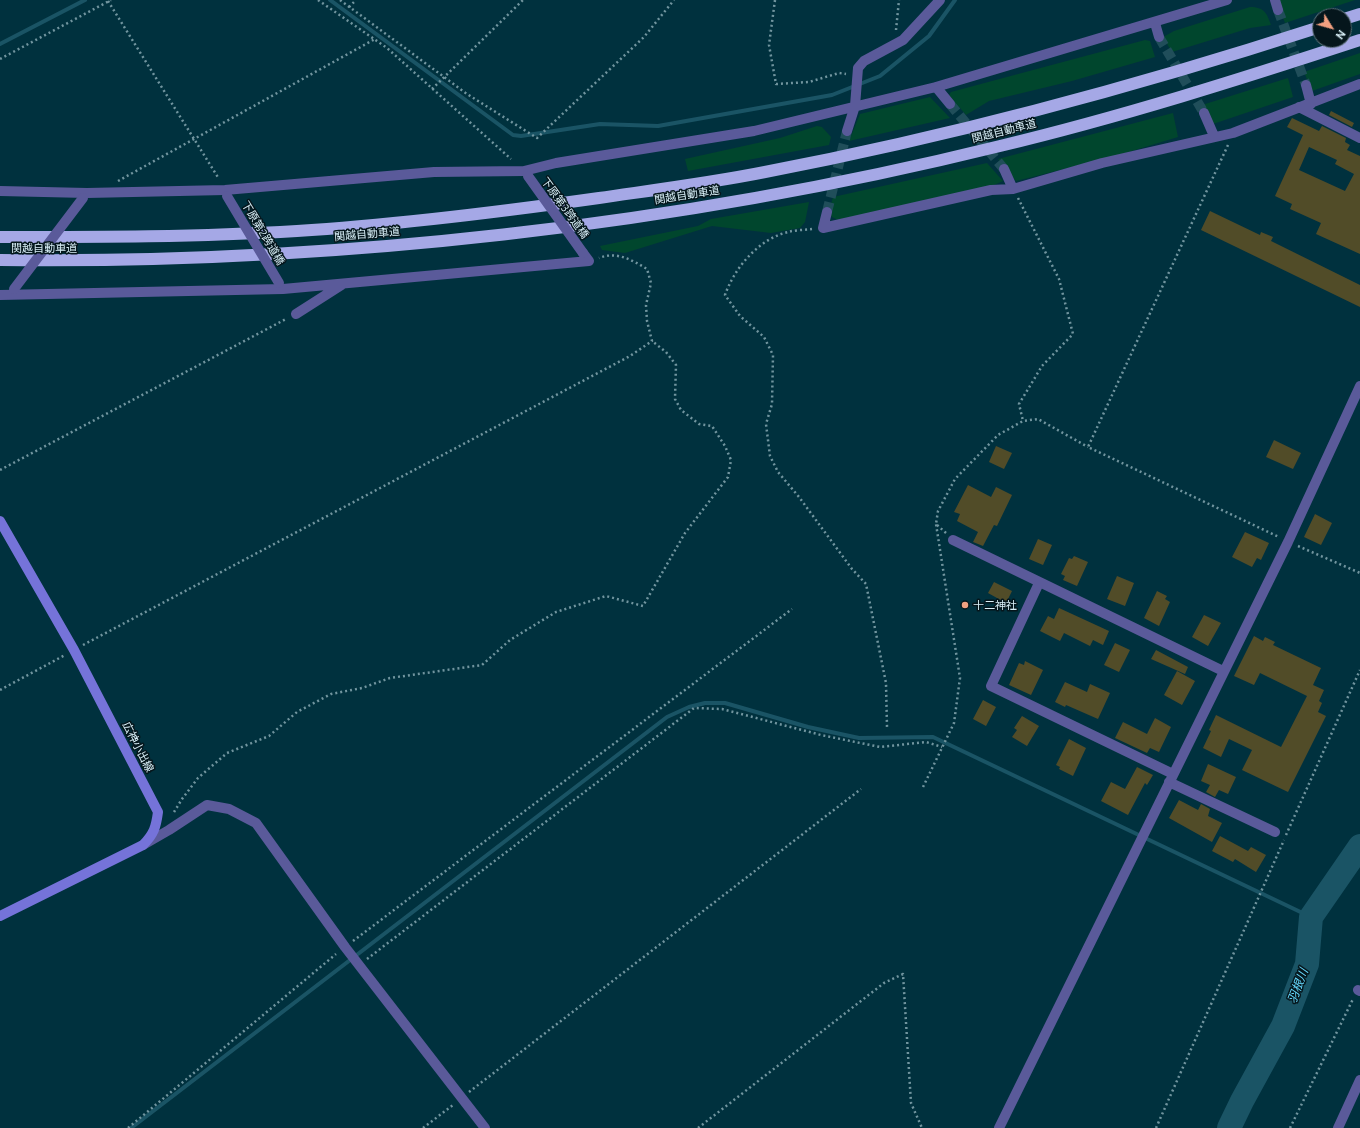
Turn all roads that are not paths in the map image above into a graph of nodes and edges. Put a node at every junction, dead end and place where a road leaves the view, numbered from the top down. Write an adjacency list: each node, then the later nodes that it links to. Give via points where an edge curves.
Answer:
1 (940, 0): 12 (street, via 903,40 864,61 858,68)
2 (1227, 0): 3 (street)
3 (1154, 22): 5 (street); 9 (street)
4 (1312, 30): 25 (highway, 関越自動車道, via 1225,58 989,124 762,173 664,189 514,210 300,231 189,236)
5 (1159, 37)
6 (1360, 40): 26 (highway, 関越自動車道, via 1239,80 1001,146 872,175 655,214 519,232 307,252 186,259)
7 (1360, 84): 11 (street)
8 (1306, 85): 11 (street)
9 (936, 87): 10 (street); 12 (street)
10 (950, 104)
11 (1311, 104): 13 (street)
12 (855, 106): 15 (street); 19 (street, via 754,131 556,164)
13 (1299, 107): 16 (street, via 1233,133); 17 (street)
14 (1204, 113): 16 (street)
15 (847, 131)
16 (1214, 136): 20 (street, via 1102,162)
17 (1360, 138)
18 (1004, 169): 20 (street)
19 (526, 173): 22 (street, via 434,172); 27 (street, 下原第3跨道橋, bridge, via 586,257)
20 (1013, 189): 24 (street, via 991,190 823,228)
21 (0, 191): 23 (street)
22 (226, 193): 23 (street, via 104,192); 28 (street, 下原第2跨道橋, bridge)
23 (85, 196): 29 (street, bridge)
24 (827, 212)
25 (0, 236)
26 (0, 260)
27 (344, 283): 28 (street); 30 (street)
28 (281, 286): 29 (street)
29 (8, 293)
30 (296, 314)
31 (1360, 386): 35 (street, via 1288,542)
32 (0, 521): 38 (main road, 広神小出線, via 74,650 158,812 152,836)
33 (953, 540): 34 (street)
34 (1039, 583): 35 (street); 36 (street, via 991,686)
35 (1223, 671): 36 (street)
36 (1171, 778): 37 (street); 42 (street)
37 (1275, 832)
38 (143, 845): 39 (main road, 広神小出線); 41 (street, via 207,805 229,809 256,823 345,947)
39 (0, 916)
40 (1360, 1080): 43 (street)
41 (485, 1128)
42 (999, 1128)
43 (1338, 1128)

